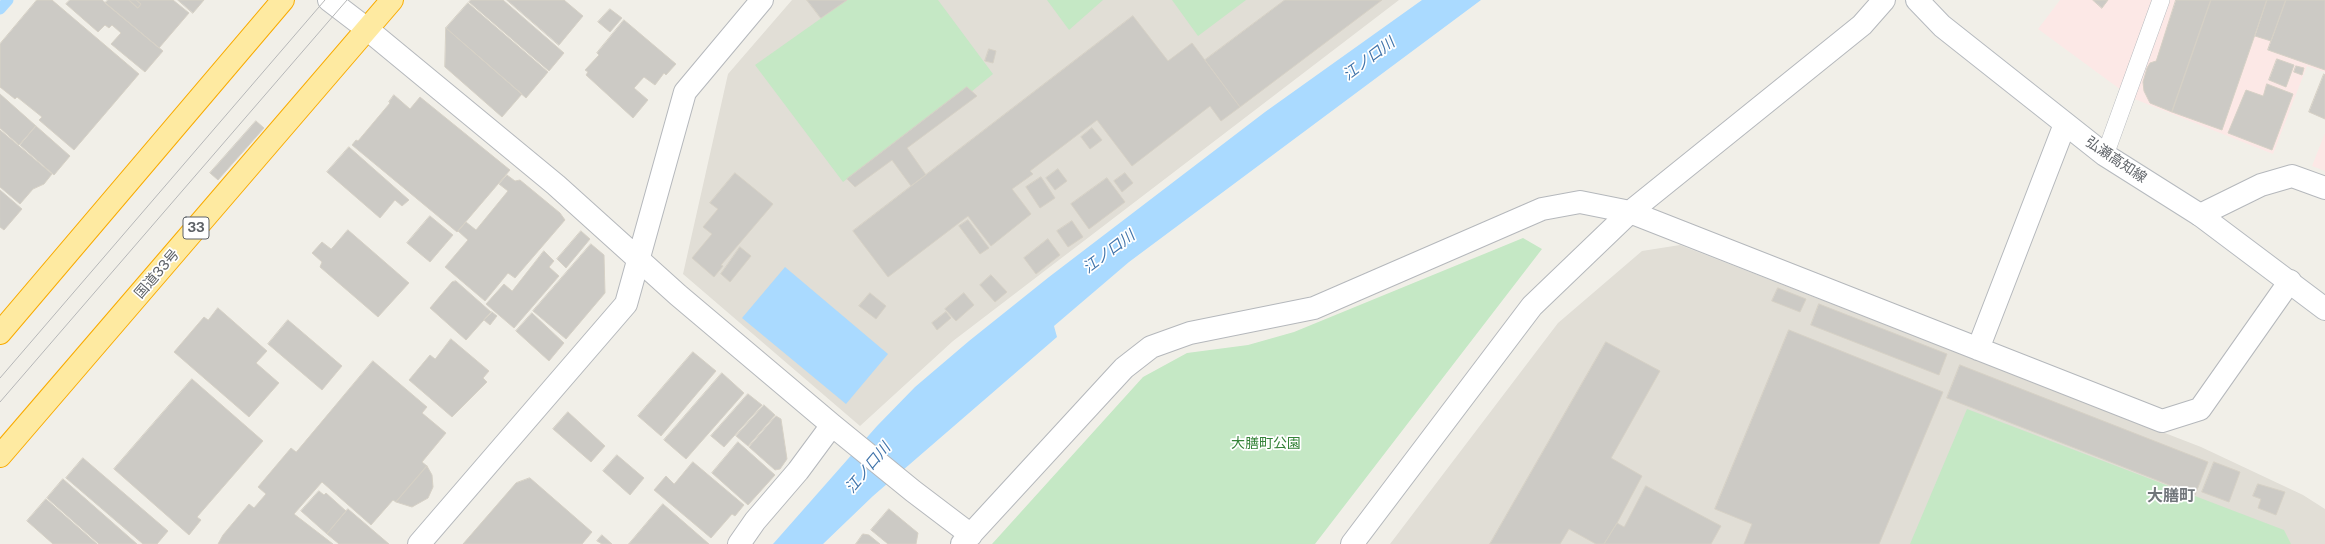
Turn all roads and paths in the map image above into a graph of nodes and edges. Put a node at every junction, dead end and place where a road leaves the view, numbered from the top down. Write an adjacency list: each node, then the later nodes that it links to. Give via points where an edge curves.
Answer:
1 (283, 0): 17 (highway)
2 (329, 0): 8 (street)
3 (392, 0): 8 (highway, 国道33号 / 33)
4 (762, 0): 14 (street, via 685,92)
5 (1884, 0): 12 (street, via 1862,25)
6 (1917, 0): 9 (street, 弘瀬高知線, via 1942,26)
7 (2161, 0): 10 (lane)
8 (367, 29): 14 (street, via 556,185); 20 (highway, 国道33号 / 33)
9 (2065, 124): 10 (street, 弘瀬高知線); 18 (street)
10 (2105, 155): 13 (street, 弘瀬高知線)
11 (2325, 188): 13 (street, via 2292,176 2261,185)
12 (1630, 212): 18 (street); 21 (street, via 1580,202 1542,209 1314,308 1190,333 1151,347 1124,368); 24 (street, via 1532,306)
13 (2200, 215): 15 (street, 弘瀬高知線)
14 (639, 261): 19 (street); 22 (street, via 626,304)
15 (2290, 281): 16 (street, 弘瀬高知線); 18 (street, via 2200,409 2162,421)
16 (2325, 308)
17 (0, 333)
18 (1978, 349)
19 (839, 431): 21 (street, via 913,491); 23 (street, via 798,471 755,521)
20 (0, 456)
21 (966, 539)
22 (419, 544)
23 (739, 544)
24 (1352, 544)

